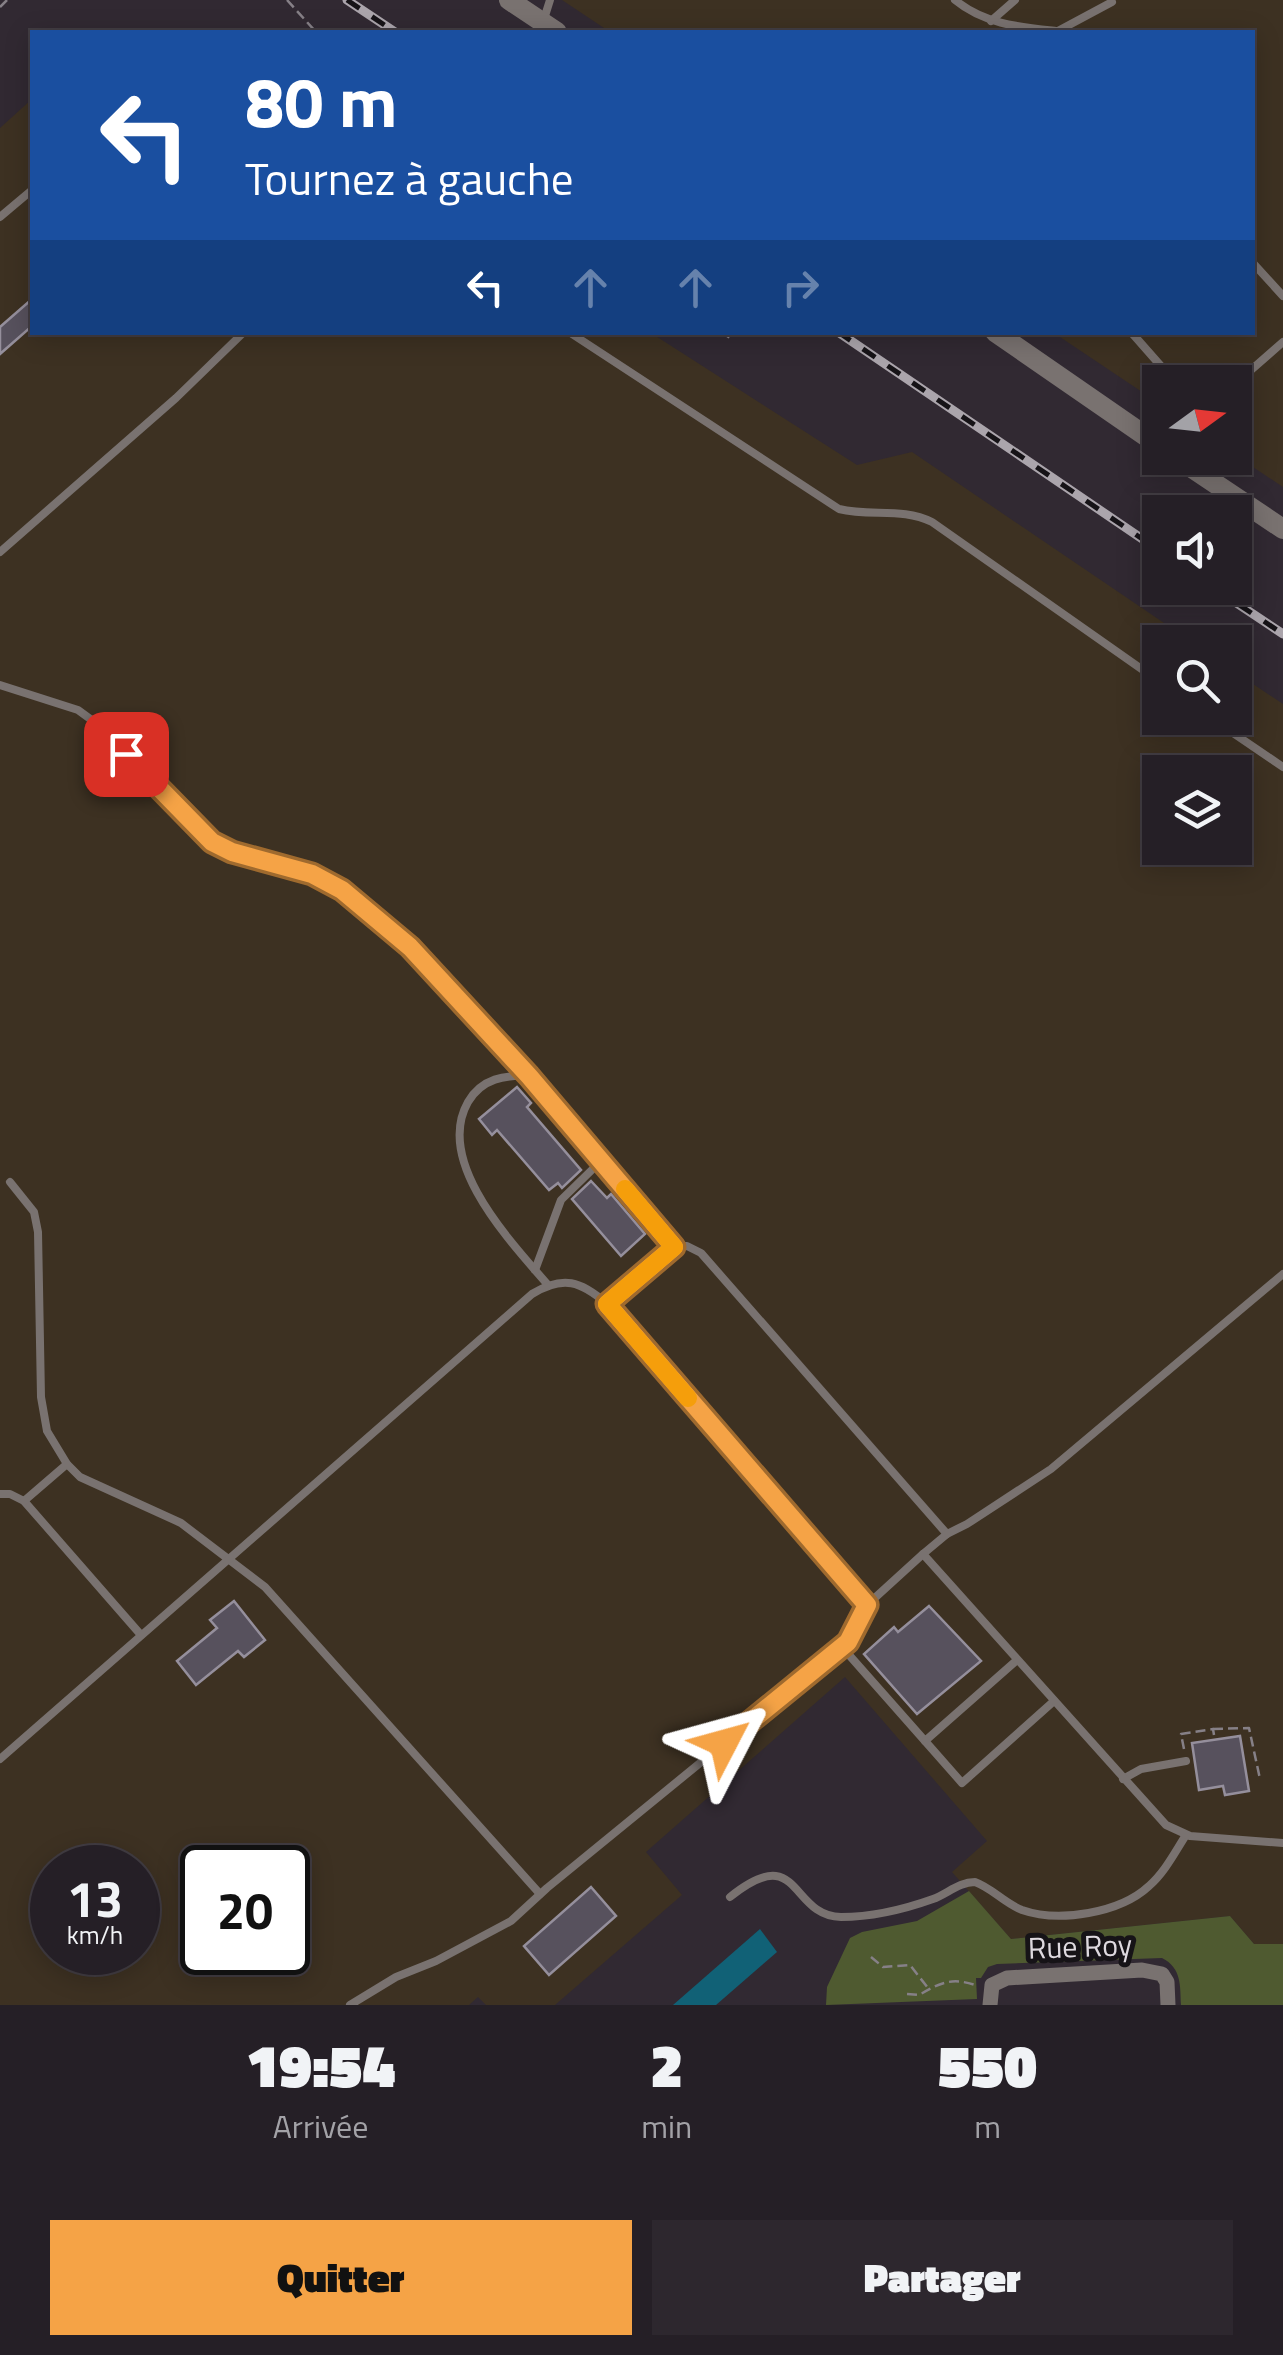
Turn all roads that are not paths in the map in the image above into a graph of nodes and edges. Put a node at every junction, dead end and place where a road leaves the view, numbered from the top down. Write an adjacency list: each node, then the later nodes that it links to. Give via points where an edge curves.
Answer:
1 (509, 0): 7 (street)
2 (550, 0): 7 (lane)
3 (954, 0): 6 (lane)
4 (1015, 0): 6 (lane)
5 (1112, 2): 9 (lane)
6 (992, 20): 8 (lane)
7 (550, 28)
8 (1045, 30)
9 (1060, 30)
10 (30, 192): 11 (lane)
11 (0, 217)
12 (1255, 265): 13 (lane)
13 (1283, 296)
14 (241, 335): 24 (lane)
15 (574, 335): 25 (lane, via 839,509 904,512 932,522)
16 (998, 335): 21 (street)
17 (1133, 335): 19 (lane)
18 (1283, 342): 20 (lane)
19 (1160, 365)
20 (1252, 369)
21 (1142, 434)
22 (1203, 475): 23 (street)
23 (1283, 529)
24 (0, 552)
25 (1142, 669)
26 (0, 684): 29 (lane, via 78,710 104,729 212,842 342,890 410,947)
27 (1236, 735): 28 (lane)
28 (1283, 768)
29 (529, 1076): 30 (lane); 33 (lane, via 483,1085 467,1104 459,1132 489,1214)
30 (601, 1161): 32 (lane); 33 (lane, via 561,1200)
31 (10, 1182): 37 (lane, via 34,1212 42,1397 47,1430)
32 (674, 1247): 36 (lane); 40 (lane, via 700,1253)
33 (535, 1270): 35 (lane)
34 (1283, 1274): 40 (lane, via 1050,1469)
35 (548, 1285): 36 (lane, via 580,1284); 42 (lane)
36 (607, 1304): 43 (lane)
37 (67, 1464): 39 (lane); 42 (lane, via 93,1484 181,1523)
38 (0, 1494): 39 (lane)
39 (24, 1501): 44 (lane)
40 (946, 1534): 41 (lane)
41 (922, 1554): 43 (lane); 46 (lane)
42 (228, 1558): 44 (lane); 54 (lane, via 265,1587)
43 (867, 1605): 45 (lane)
44 (141, 1635): 49 (lane)
45 (842, 1647): 48 (lane); 54 (lane)
46 (1018, 1660): 47 (lane); 48 (lane)
47 (1054, 1701): 48 (lane, via 962,1783); 51 (lane)
48 (926, 1741)
49 (0, 1759)
50 (1186, 1761): 51 (lane)
51 (1123, 1779): 52 (lane, via 1166,1826)
52 (1186, 1835): 53 (lane); 55 (lane, via 1150,1885 1092,1911 1028,1912 975,1882 908,1906 840,1917 826,1915 777,1877 756,1877)
53 (1283, 1844)
54 (540, 1894): 56 (lane, via 511,1920)
55 (730, 1897)
56 (350, 2005)
57 (990, 2005): 58 (street, Rue Roy, via 996,1982 1014,1976 1142,1970 1165,1979)
58 (1168, 2005)

